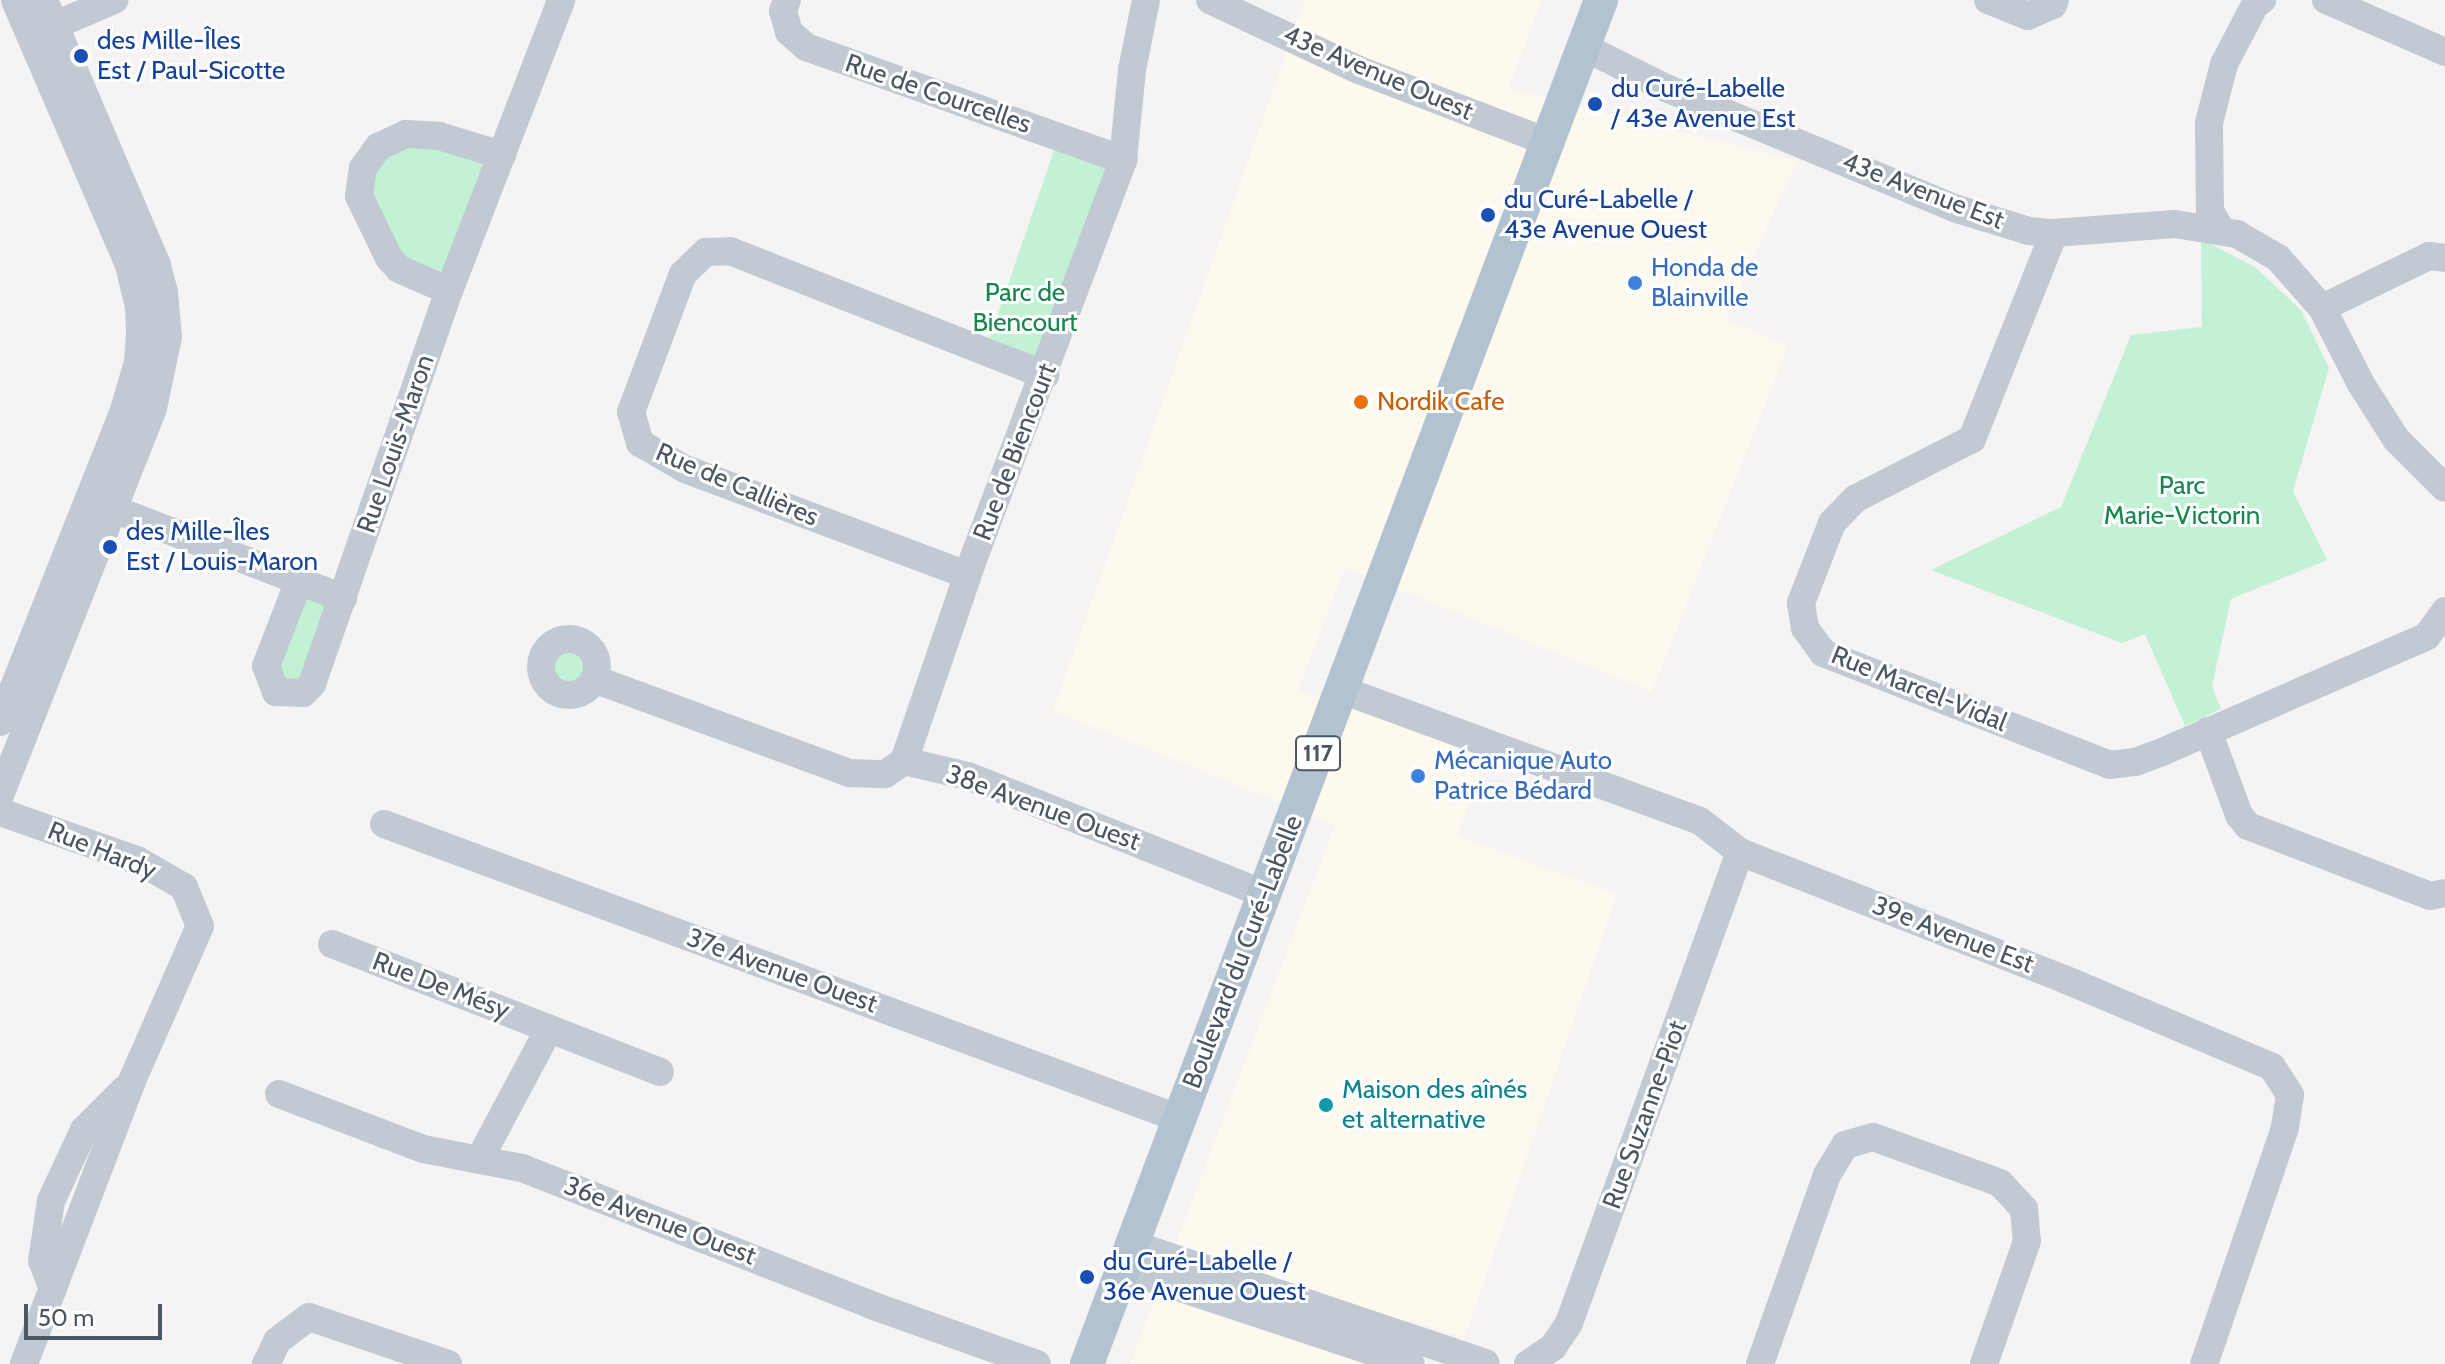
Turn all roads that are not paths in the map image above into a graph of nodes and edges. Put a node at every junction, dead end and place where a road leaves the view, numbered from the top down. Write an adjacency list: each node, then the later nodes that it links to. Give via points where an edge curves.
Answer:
1 (15, 0): 12 (street)
2 (114, 0): 12 (street)
3 (561, 0): 16 (street, Rue Louis-Maron)
4 (787, 0): 17 (street, Rue de Courcelles, via 783,11 789,32 806,47)
5 (1146, 0): 17 (street, Rue de Biencourt)
6 (1210, 0): 15 (street, 43e Avenue Ouest, via 1359,70)
7 (1601, 0): 13 (main road, Boulevard du Curé-Labelle / 117)
8 (1988, 0): 9 (street, via 2028,16)
9 (2055, 0)
10 (2262, 0): 18 (street, via 2224,64 2209,123 2210,211)
11 (2326, 0): 14 (street)
12 (43, 20): 25 (street, via 139,307 140,348)
13 (1584, 47): 15 (main road, Boulevard du Curé-Labelle / 117); 19 (street, 43e Avenue Est, via 1666,88 1954,208 2029,231)
14 (2445, 52)
15 (1548, 142): 31 (main road, Boulevard du Curé-Labelle / 117)
16 (502, 155): 21 (street, Rue Louis-Maron); 21 (street, via 439,136 406,134 378,147 363,168 359,196 389,258 399,269)
17 (1123, 160): 23 (street, Rue de Biencourt)
18 (2221, 230): 19 (street, 43e Avenue Est, via 2175,224); 22 (street, 43e Avenue Est, via 2278,258)
19 (2054, 233): 33 (street, Rue Marcel-Vidal, via 1972,439 1855,499 1832,523 1801,603 1805,628 1823,653 2110,765 2135,762)
20 (2445, 258): 22 (street, via 2429,256)
21 (449, 291): 28 (street, Rue Louis-Maron)
22 (2322, 308): 24 (street, 43e Avenue Est, via 2396,439)
23 (1045, 375): 26 (street, Rue de Biencourt); 26 (street, Rue de Callières, via 730,251 706,252 683,274 631,412 640,443 685,469)
24 (2445, 488)
25 (100, 504): 27 (street); 32 (street); 35 (street)
26 (967, 575): 34 (street, Rue de Biencourt)
27 (299, 581): 28 (street); 28 (street, Rue Louis-Maron, via 266,666 276,692 303,693 312,684)
28 (343, 598)
29 (2445, 611): 33 (street, Rue Marcel-Vidal, via 2427,636)
30 (594, 679): 34 (street, via 850,773 885,774)
31 (1342, 690): 38 (street, 39e Avenue Est, via 1700,821); 40 (main road, Boulevard du Curé-Labelle / 117)
32 (0, 722)
33 (2208, 731): 39 (street, via 2239,815 2248,826 2430,896)
34 (904, 761): 40 (street, 38e Avenue Ouest, via 968,776)
35 (0, 795)
36 (0, 812): 49 (street, Rue Hardy, via 139,861 184,887 200,926 132,1081)
37 (384, 824): 45 (street, 37e Avenue Ouest)
38 (1740, 852): 57 (street, Rue Suzanne-Piot, via 1569,1323 1553,1347); 60 (street, 39e Avenue Est, via 2272,1067 2290,1095 2285,1128)
39 (2445, 893)
40 (1265, 894): 45 (main road, Boulevard du Curé-Labelle / 117)
41 (332, 944): 42 (street, Rue De Mésy)
42 (549, 1029): 43 (street, Rue De Mésy); 46 (street)
43 (660, 1072)
44 (279, 1094): 46 (street, 36e Avenue Ouest, via 423,1149)
45 (1180, 1119): 47 (main road, Boulevard du Curé-Labelle / 117)
46 (479, 1160): 52 (street, 36e Avenue Ouest, via 522,1168)
47 (1128, 1257): 48 (street); 53 (main road, Boulevard du Curé-Labelle / 117)
48 (1334, 1326): 54 (street); 55 (street)
49 (24, 1364)
50 (266, 1364): 51 (street, via 277,1341 309,1317)
51 (448, 1364)
52 (1037, 1364)
53 (1087, 1364)
54 (1411, 1364)
55 (1485, 1364): 56 (street, via 1499,1358)
56 (1522, 1364)
57 (1528, 1364)
58 (1760, 1364): 59 (street, via 1827,1175 1845,1145 1873,1137 2000,1183 2024,1209 2027,1241)
59 (1984, 1364)
60 (2204, 1364)

